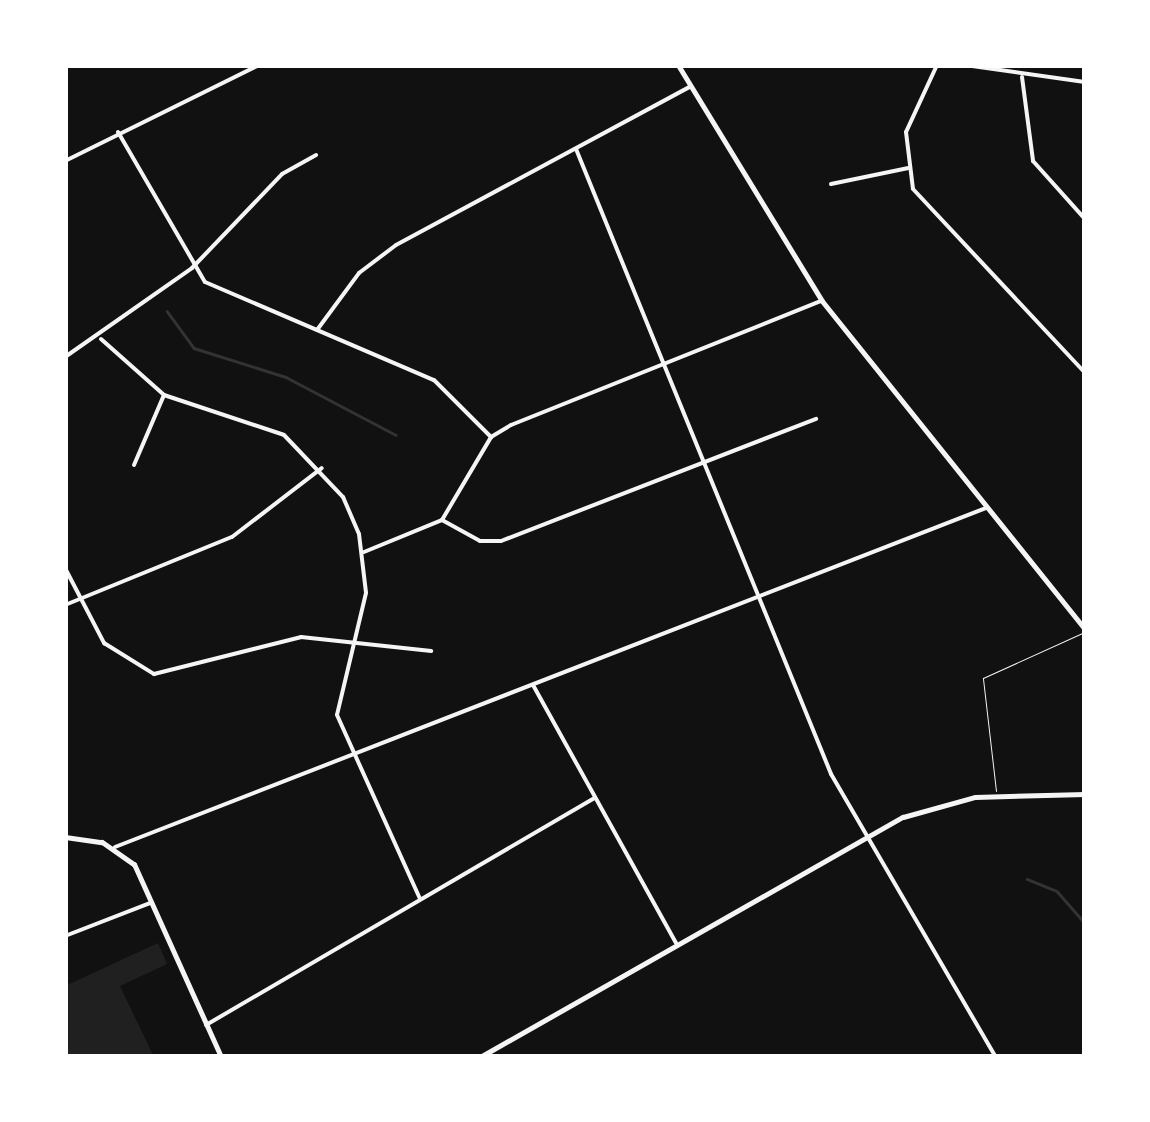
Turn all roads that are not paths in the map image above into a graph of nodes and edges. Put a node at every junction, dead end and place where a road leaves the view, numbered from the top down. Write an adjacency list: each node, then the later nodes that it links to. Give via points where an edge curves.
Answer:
1 (259, 65): 8 (street)
2 (678, 65): 7 (street)
3 (936, 65): 12 (street, via 906,132)
4 (965, 65): 5 (street)
5 (1022, 77): 6 (street); 14 (street, via 1033,161)
6 (1085, 82)
7 (689, 88): 9 (street); 16 (street)
8 (118, 132): 11 (street); 15 (street)
9 (576, 149): 17 (street, via 376,258); 21 (street)
10 (316, 154): 15 (street, via 282,174)
11 (65, 160)
12 (908, 168): 13 (street); 22 (street, via 929,213)
13 (831, 184)
14 (1085, 219)
15 (192, 268): 17 (street, via 226,298); 18 (street)
16 (822, 301): 21 (street); 30 (street)
17 (317, 330): 26 (street, via 434,380)
18 (101, 339): 20 (street); 24 (street)
19 (1085, 356): 22 (street)
20 (65, 357)
21 (670, 363): 26 (street); 27 (street)
22 (1076, 364): 23 (street)
23 (1085, 373)
24 (164, 395): 28 (street); 29 (street, via 260,422)
25 (816, 419): 27 (street)
26 (491, 437): 31 (street)
27 (708, 461): 31 (street, via 500,541 480,541); 34 (street)
28 (134, 464)
29 (322, 468): 32 (street); 35 (street, via 232,537)
30 (986, 508): 34 (street); 37 (street)
31 (442, 520): 32 (street)
32 (364, 552): 38 (street, via 366,593)
33 (65, 568): 35 (street)
34 (761, 595): 40 (street); 45 (street, via 831,774)
35 (79, 600): 36 (street); 38 (street, via 118,658 154,674 196,670 275,641)
36 (65, 605)
37 (1085, 630): 43 (lane, via 984,678)
38 (351, 644): 39 (street); 41 (street, via 336,695)
39 (431, 651)
40 (532, 684): 41 (street); 44 (street)
41 (350, 754): 47 (street); 48 (street)
42 (1085, 794): 43 (street)
43 (996, 796): 45 (street)
44 (595, 798): 48 (street); 51 (street)
45 (865, 834): 51 (street); 55 (street)
46 (65, 837): 47 (street)
47 (115, 848): 49 (street)
48 (420, 898): 52 (street)
49 (150, 903): 50 (street); 52 (street)
50 (65, 936)
51 (676, 944): 54 (street)
52 (206, 1025): 53 (street)
53 (221, 1057)
54 (480, 1057)
55 (996, 1057)

